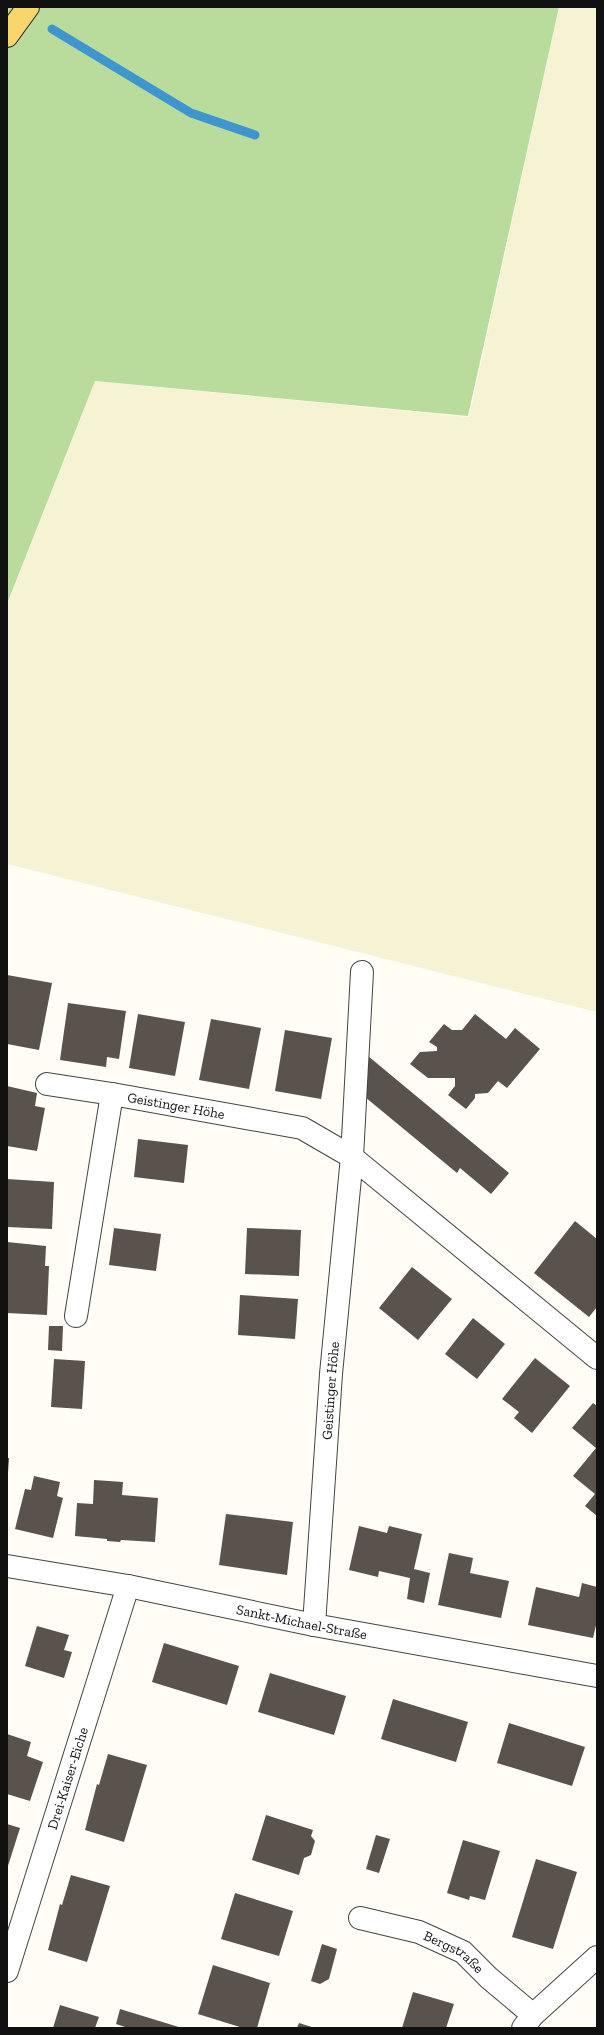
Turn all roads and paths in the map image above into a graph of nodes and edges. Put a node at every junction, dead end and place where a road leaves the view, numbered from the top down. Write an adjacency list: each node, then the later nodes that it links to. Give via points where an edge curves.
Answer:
1 (28, 7): 2 (main road)
2 (7, 36)
3 (362, 972): 6 (street, Geistinger Höhe)
4 (47, 1084): 5 (street, Geistinger Höhe)
5 (112, 1094): 6 (street, Geistinger Höhe, via 302,1128); 7 (street, Geistinger Höhe)
6 (352, 1157): 8 (street, Geistinger Höhe); 11 (street, Geistinger Höhe, via 331,1374)
7 (76, 1316)
8 (597, 1358)
9 (7, 1566): 10 (street, Sankt-Michael-Straße)
10 (128, 1586): 11 (street, Sankt-Michael-Straße); 15 (street, Drei-Kaiser-Eiche)
11 (314, 1625): 12 (street, Sankt-Michael-Straße)
12 (597, 1676)
13 (360, 1918): 16 (street, Bergstraße, via 419,1932 463,1952)
14 (597, 1957): 16 (street, Bergstraße)
15 (7, 1971)
16 (528, 2022)

